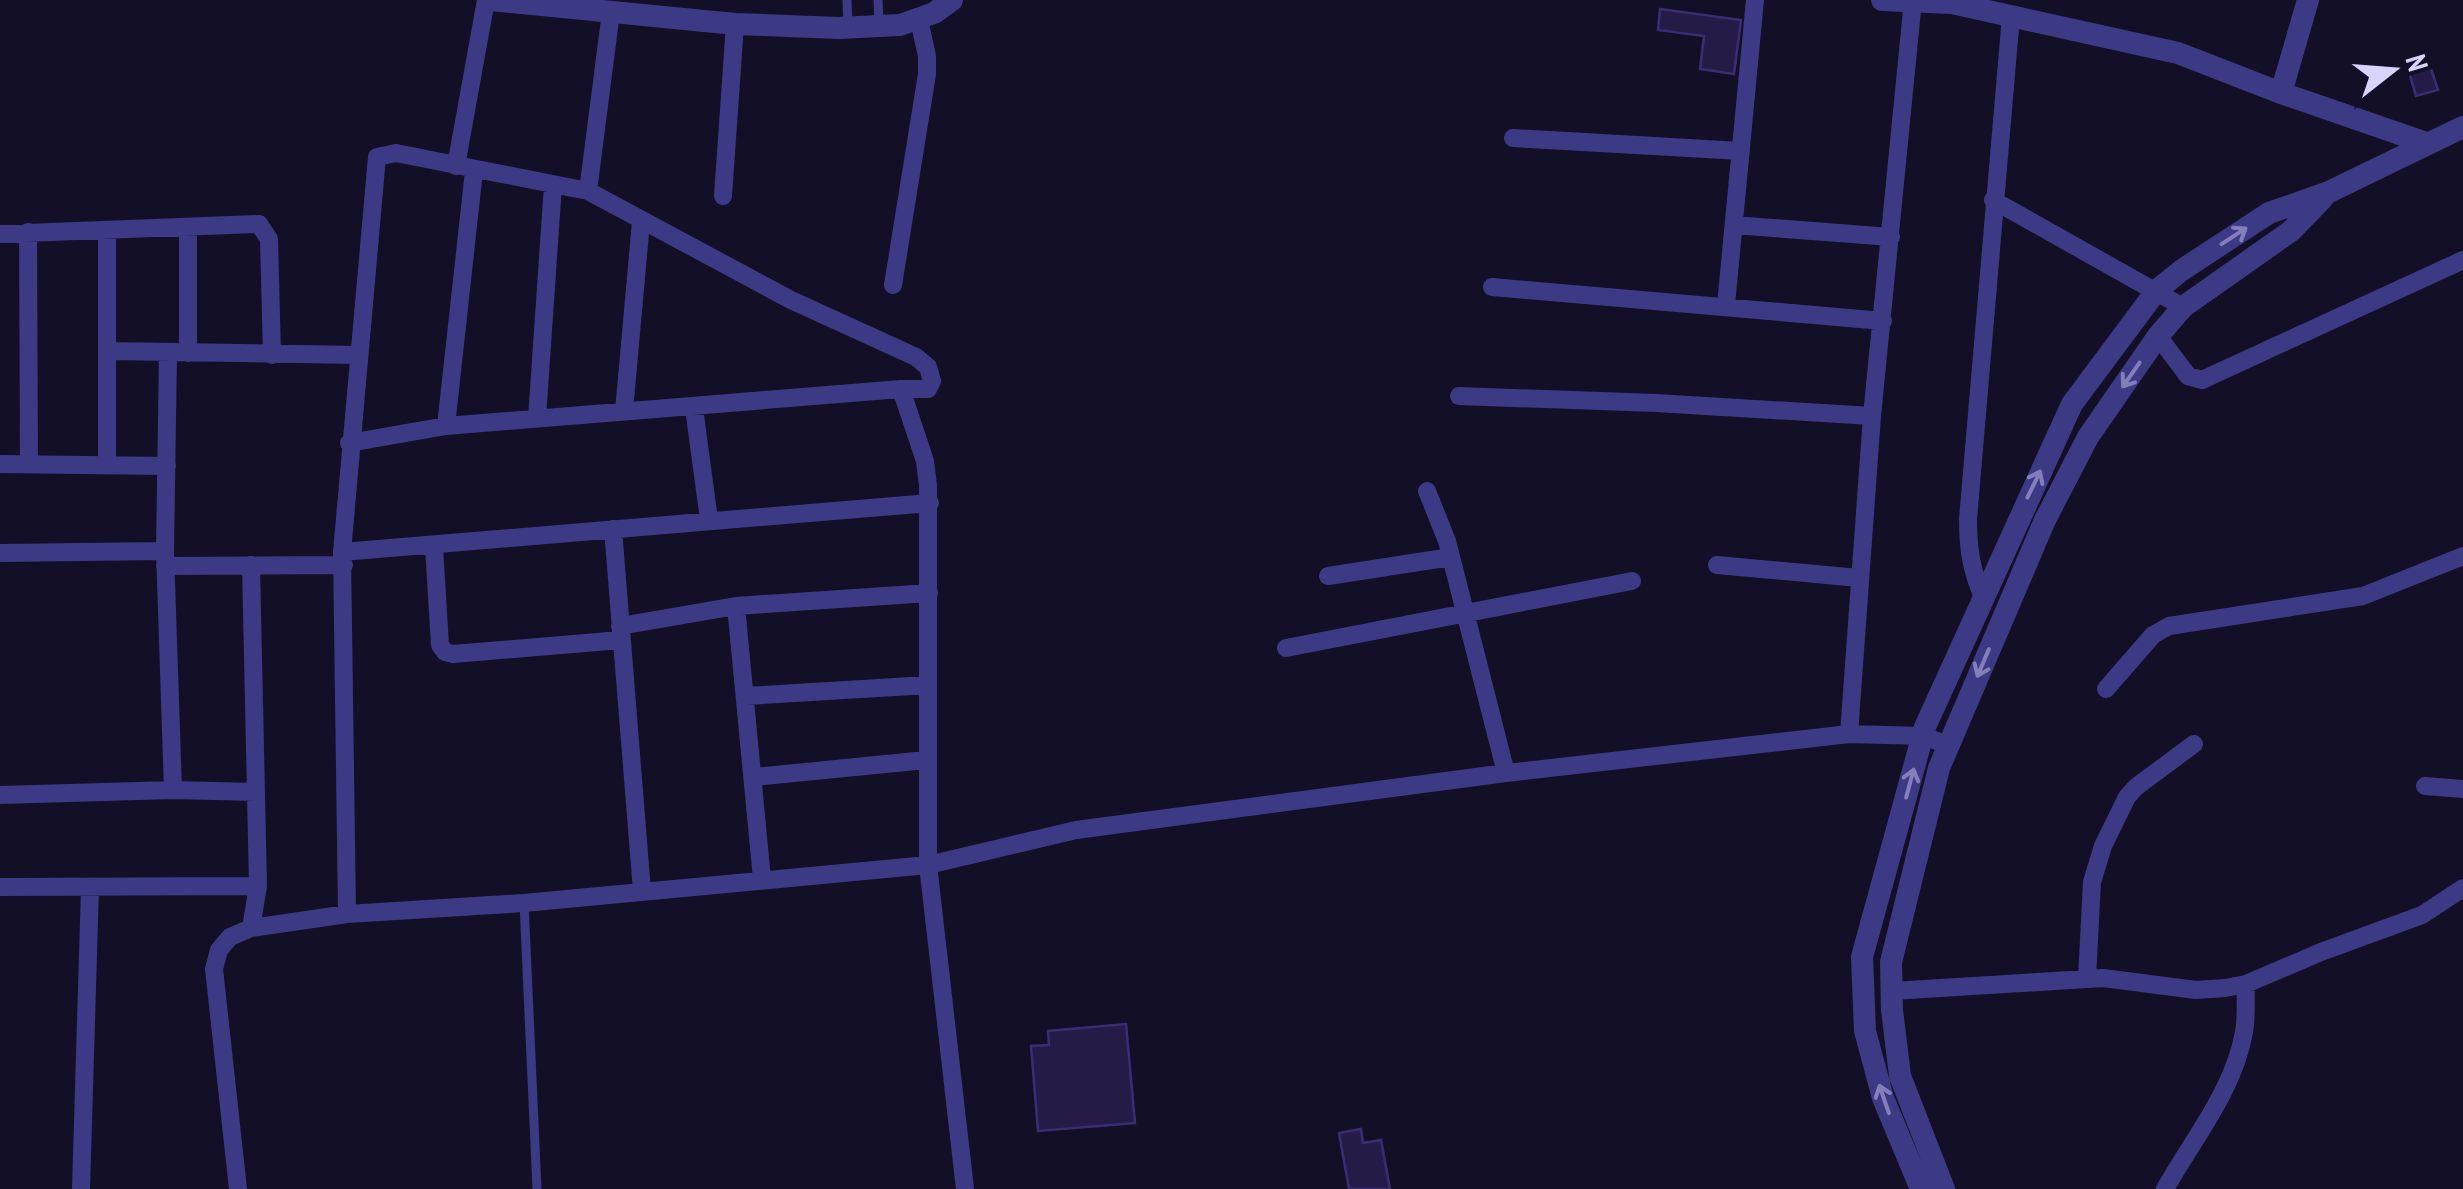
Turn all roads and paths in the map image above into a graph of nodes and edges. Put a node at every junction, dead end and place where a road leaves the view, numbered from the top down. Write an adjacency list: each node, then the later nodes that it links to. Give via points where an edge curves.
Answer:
1 (488, 0): 9 (street); 20 (street)
2 (847, 0): 13 (lane)
3 (878, 0): 14 (lane)
4 (952, 0): 11 (street)
5 (1755, 0): 19 (street)
6 (1882, 0): 8 (street)
7 (2308, 0): 15 (street)
8 (1913, 1): 10 (street); 32 (street)
9 (611, 12): 12 (street); 22 (street)
10 (2024, 12): 15 (street, via 2178,53); 25 (street)
11 (918, 20): 14 (street); 34 (street, via 927,74)
12 (735, 24): 13 (street); 24 (street)
13 (848, 28): 14 (street)
14 (879, 28)
15 (2281, 94): 18 (street)
16 (2463, 127): 18 (street)
17 (1513, 138): 19 (street)
18 (2426, 144): 23 (street)
19 (1741, 151): 27 (street)
20 (465, 168): 21 (street); 44 (street, via 396,153 376,157); 52 (street)
21 (553, 185): 22 (street); 51 (street)
22 (588, 191): 26 (street)
23 (2329, 192): 36 (street, one-way to 23, via 2269,213); 38 (street, via 2290,232)
24 (723, 196)
25 (1993, 200): 36 (street); 74 (street, via 1968,519 1972,572)
26 (641, 222): 46 (street, via 916,357 932,381 921,390); 49 (street)
27 (1734, 225): 32 (street); 37 (street)
28 (188, 227): 29 (street); 42 (street); 45 (street, via 252,223 266,230)
29 (107, 230): 30 (street); 41 (street)
30 (28, 232): 31 (street); 55 (street)
31 (0, 234)
32 (1891, 236): 39 (street)
33 (2463, 260): 40 (street, via 2202,380 2188,376)
34 (893, 285)
35 (1492, 287): 37 (street)
36 (2157, 290): 38 (street); 74 (street, one-way to 36, via 2072,404)
37 (1726, 306): 39 (street)
38 (2183, 307): 40 (street)
39 (1884, 321): 50 (street)
40 (2158, 336): 85 (street, one-way to 85, via 2088,437 2045,520)
41 (108, 351): 43 (street); 56 (street)
42 (188, 352): 43 (street); 45 (street)
43 (168, 354): 57 (street)
44 (358, 355): 45 (street); 53 (street)
45 (272, 356)
46 (902, 389): 48 (street); 59 (street, via 925,460)
47 (1459, 396): 50 (street)
48 (694, 408): 49 (street); 60 (street)
49 (624, 411): 51 (street)
50 (1872, 416): 71 (street)
51 (537, 418): 52 (street)
52 (446, 426): 53 (street)
53 (349, 443): 67 (street)
54 (0, 464): 55 (street)
55 (28, 464): 56 (street)
56 (107, 465): 57 (street)
57 (167, 466): 66 (street)
58 (1428, 491): 65 (street)
59 (930, 503): 60 (street); 73 (street)
60 (709, 520): 61 (street)
61 (613, 529): 62 (street); 77 (street)
62 (434, 547): 67 (street); 77 (street, via 445,652)
63 (0, 553): 66 (street)
64 (2463, 556): 80 (street, via 2334,603 2169,626)
65 (1450, 557): 70 (street); 76 (street)
66 (165, 558): 68 (street); 91 (street)
67 (343, 559): 68 (street); 102 (street)
68 (251, 565): 92 (street)
69 (1717, 565): 71 (street)
70 (1328, 576)
71 (1859, 578): 82 (street)
72 (1632, 581): 76 (street)
73 (929, 593): 75 (street); 79 (street)
74 (1983, 597): 83 (street)
75 (736, 606): 77 (street); 81 (street)
76 (1463, 614): 78 (street); 87 (street)
77 (621, 633): 100 (street)
78 (1286, 648)
79 (928, 685): 81 (street); 86 (street)
80 (2106, 689)
81 (746, 696): 88 (street)
82 (1850, 734): 83 (street); 87 (street)
83 (1922, 736): 85 (street); 111 (street, one-way to 83, via 1882,1098 1866,1031 1862,974)
84 (2194, 744): 104 (street, via 2136,787 2102,846 2092,882)
85 (1948, 745): 106 (street, via 1891,962)
86 (926, 760): 88 (street); 94 (street)
87 (1506, 773): 94 (street, via 1076,830)
88 (754, 777): 95 (street)
89 (2425, 786): 90 (street)
90 (2463, 789)
91 (173, 790): 92 (street); 93 (street)
92 (256, 792): 96 (street)
93 (0, 795)
94 (928, 865): 95 (street); 110 (street)
95 (762, 879): 100 (street)
96 (258, 886): 98 (street); 103 (street)
97 (0, 887): 98 (street)
98 (90, 888): 107 (street)
99 (2463, 888): 105 (street, via 2422,916)
100 (642, 891): 101 (street)
101 (524, 903): 102 (street); 109 (lane)
102 (347, 914): 103 (street)
103 (251, 928): 108 (street, via 230,937 214,969)
104 (2087, 978): 105 (street, via 2196,990); 106 (street)
105 (2246, 984): 113 (street, via 2237,1058)
106 (1892, 991): 112 (street, via 1900,1076)
107 (81, 1189)
108 (238, 1189)
109 (537, 1189)
110 (965, 1189)
111 (1922, 1189)
112 (1944, 1189)
113 (2165, 1189)

